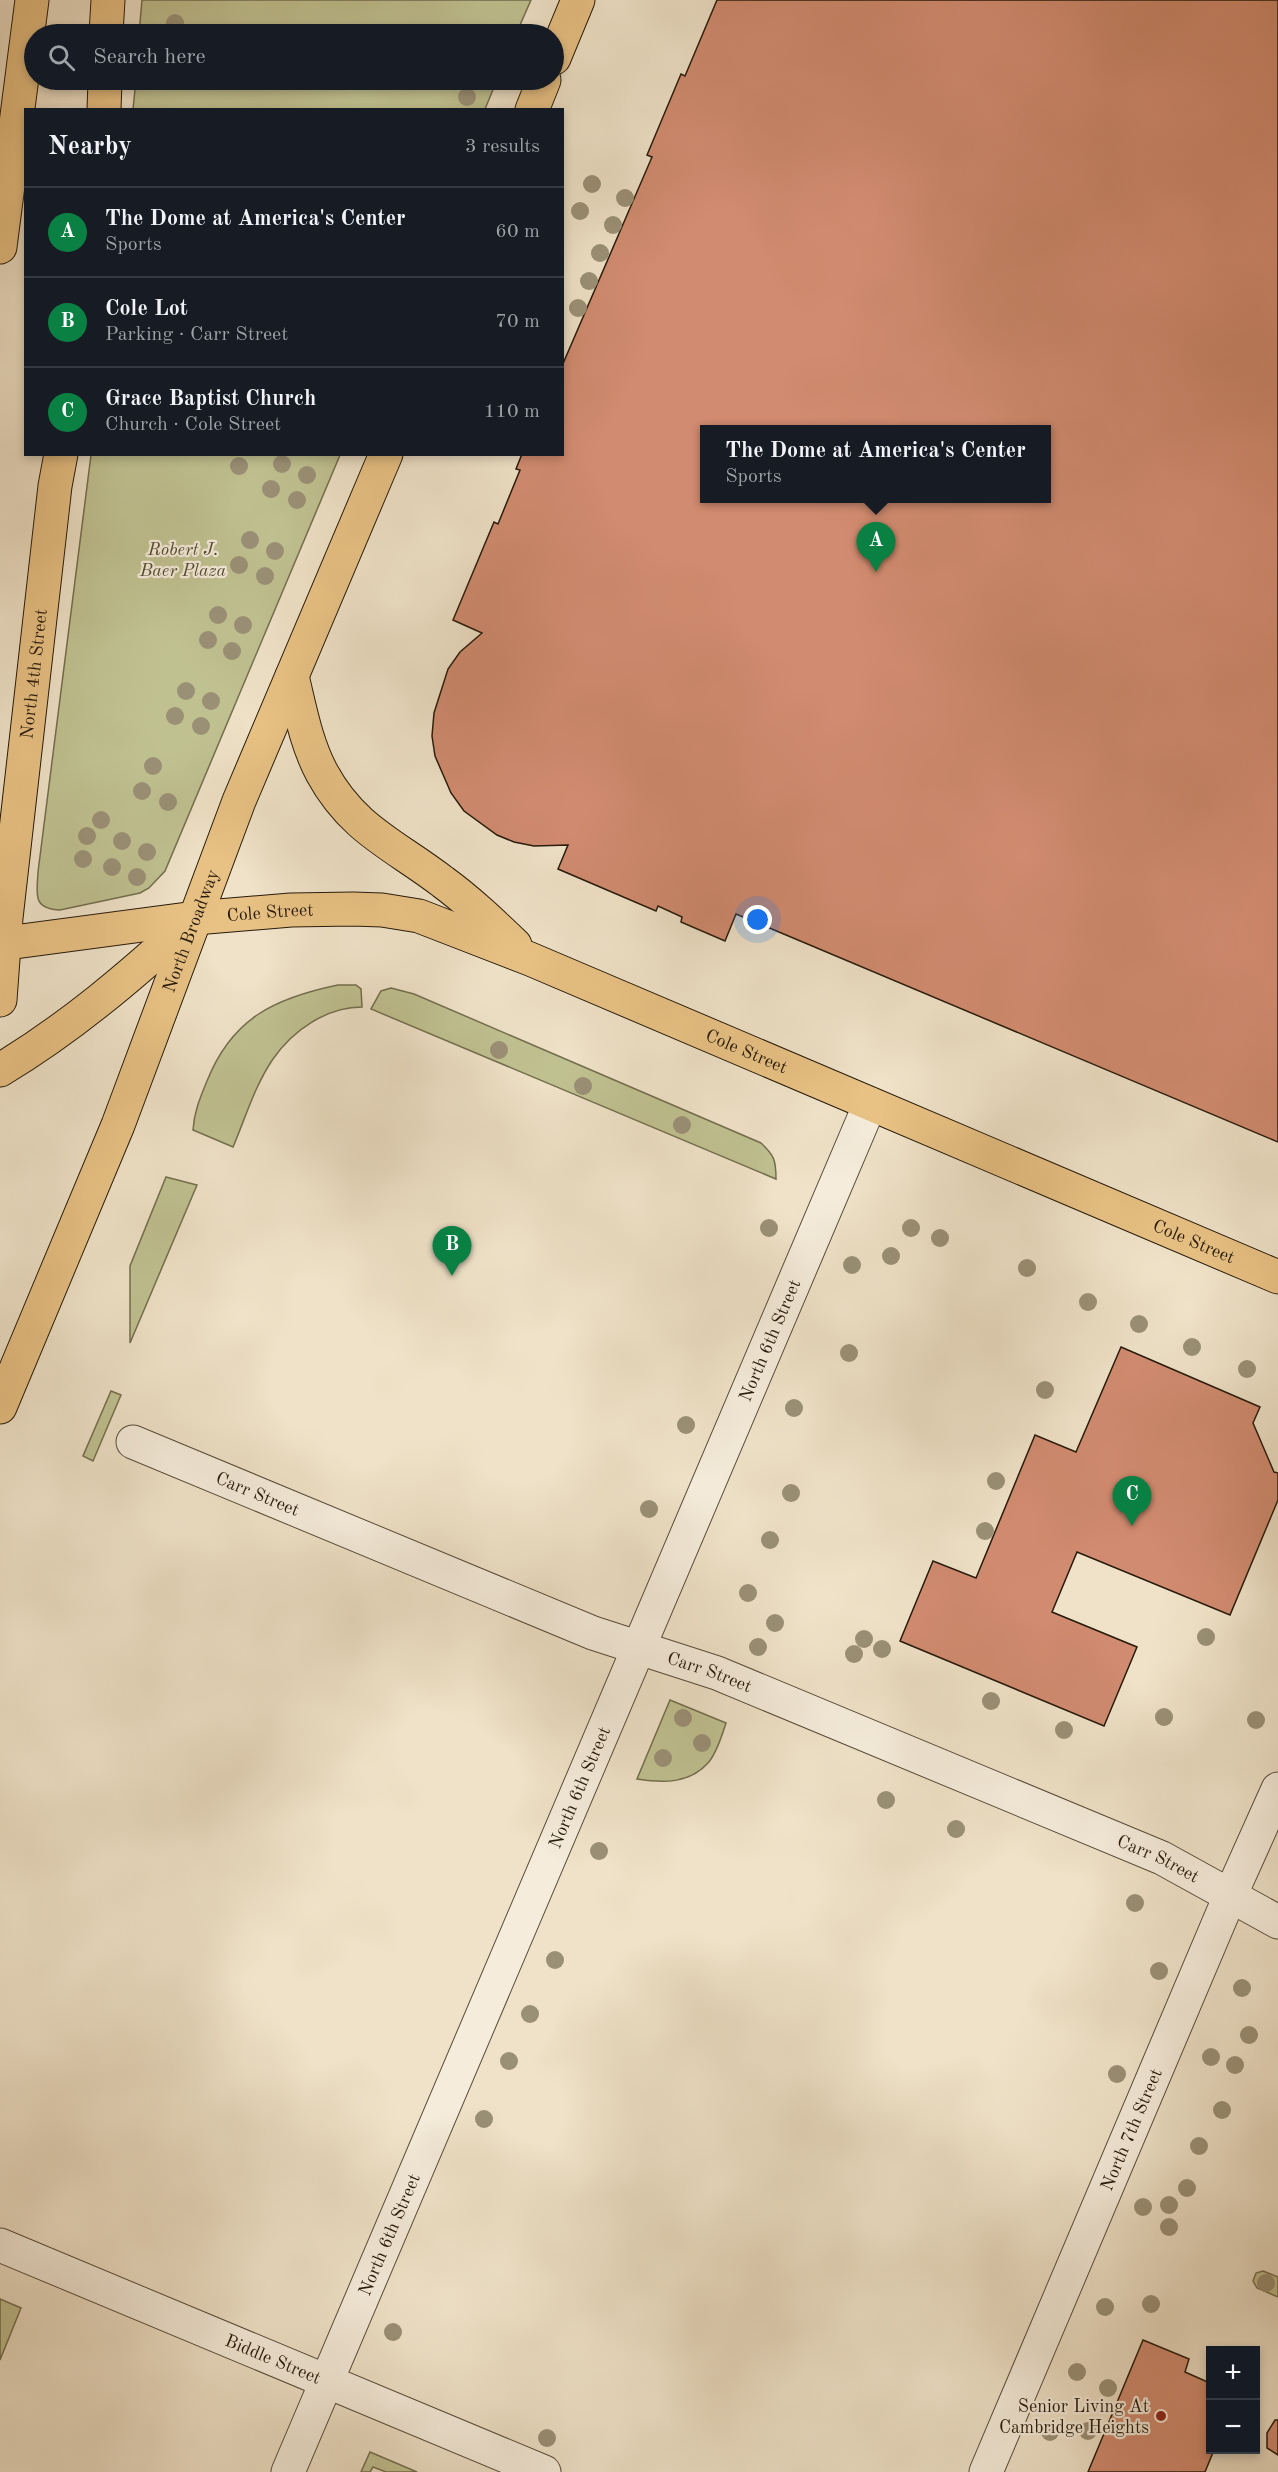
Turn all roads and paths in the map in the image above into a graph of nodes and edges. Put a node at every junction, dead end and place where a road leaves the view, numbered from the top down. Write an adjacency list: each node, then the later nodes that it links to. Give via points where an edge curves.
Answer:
1 (32, 0): 4 (main road)
2 (108, 0): 5 (main road)
3 (578, 0): 6 (main road)
4 (29, 24)
5 (107, 24)
6 (564, 34)
7 (24, 62): 12 (main road)
8 (105, 90): 10 (main road)
9 (540, 90): 11 (main road)
10 (104, 108)
11 (533, 108)
12 (0, 246)
13 (61, 456): 17 (main road, North 4th Street)
14 (385, 456): 15 (main road, North Broadway)
15 (292, 676): 16 (main road, North Broadway, via 238,801); 18 (main road, via 312,750 338,799 369,832 441,880)
16 (195, 918): 17 (main road, Cole Street); 18 (main road, Cole Street, via 291,910 382,910 419,916); 20 (main road, via 84,1014); 23 (main road, North Broadway, via 118,1125)
17 (2, 944): 19 (main road, North 4th Street)
18 (530, 959): 21 (main road, Cole Street)
19 (0, 1000)
20 (0, 1070)
21 (870, 1104): 22 (main road, Cole Street); 25 (street, North 6th Street)
22 (1278, 1277)
23 (0, 1407)
24 (133, 1442): 25 (street, Carr Street, via 593,1633)
25 (640, 1648): 27 (street, Carr Street, via 717,1673 1162,1858); 30 (street, North 6th Street)
26 (1278, 1789): 27 (street, North 7th Street)
27 (1230, 1896): 28 (street, Carr Street); 33 (street, North 7th Street)
28 (1278, 1922)
29 (0, 2245): 30 (street, Biddle Street)
30 (327, 2381): 31 (street, North 6th Street); 32 (street, Biddle Street)
31 (288, 2472)
32 (544, 2472)
33 (986, 2472)

